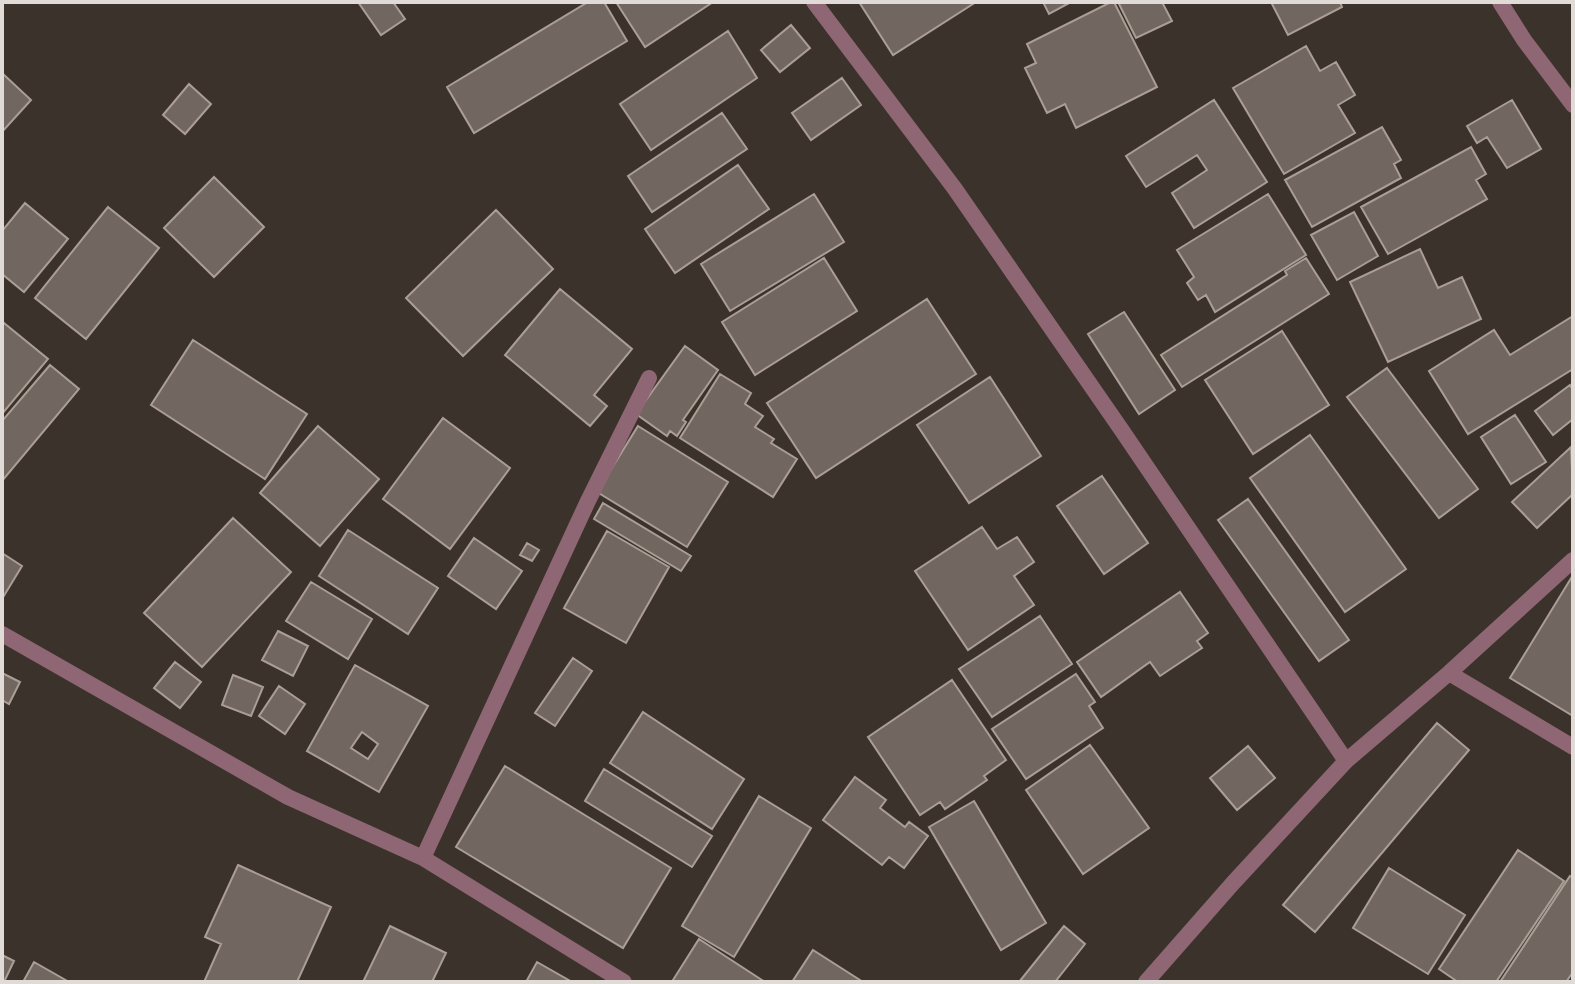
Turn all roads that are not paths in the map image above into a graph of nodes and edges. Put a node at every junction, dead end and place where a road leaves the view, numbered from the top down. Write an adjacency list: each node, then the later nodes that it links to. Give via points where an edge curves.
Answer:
1 (814, 2): 9 (street, via 964,202)
2 (1500, 2): 3 (street)
3 (1573, 105)
4 (649, 378): 10 (street)
5 (1573, 560): 7 (street)
6 (2, 634): 10 (street, via 288,797)
7 (1449, 673): 8 (street); 9 (street)
8 (1573, 747)
9 (1346, 761): 12 (street)
10 (423, 858): 11 (street)
11 (624, 982)
12 (1146, 982)

